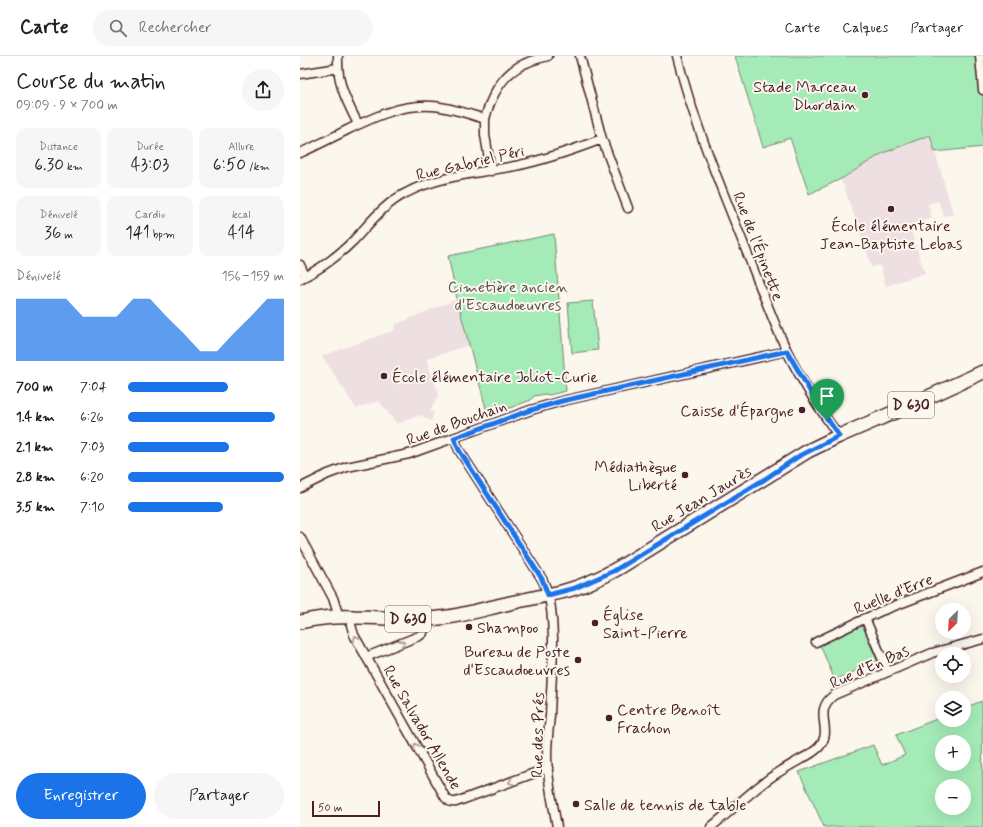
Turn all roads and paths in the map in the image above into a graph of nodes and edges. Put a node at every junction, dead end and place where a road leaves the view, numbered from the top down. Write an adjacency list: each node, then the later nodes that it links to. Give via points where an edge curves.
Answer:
1 (338, 56): 6 (street)
2 (548, 56): 9 (street, via 526,63 508,74 492,98)
3 (580, 56): 11 (street)
4 (678, 56): 17 (street, Rue de l'Épinette, via 703,142)
5 (980, 56): 8 (street)
6 (338, 68): 7 (street); 10 (street, via 344,95)
7 (300, 74)
8 (983, 90)
9 (485, 119): 10 (street, via 439,106 415,106 391,110); 13 (street)
10 (358, 124): 12 (street)
11 (602, 139): 13 (street, Rue Gabriel Péri, via 542,160); 14 (street)
12 (300, 153)
13 (491, 171): 16 (street, Rue Gabriel Péri, via 435,182 405,193 380,212 337,256)
14 (628, 208)
15 (300, 265): 16 (street)
16 (303, 278)
17 (787, 351): 19 (street, Rue de l'Épinette); 20 (street, Rue de Bouchain, via 562,401)
18 (983, 372): 19 (main road, Rue Jean Jaurès / D 630)
19 (839, 436): 24 (main road, Rue Jean Jaurès / D 630, via 799,456 614,571 575,588)
20 (454, 438): 21 (street, Rue de Bouchain, via 409,454 347,467); 24 (street, Rue des Prés, via 459,450 542,579)
21 (300, 488)
22 (300, 537): 25 (street, Rue Salvador Allende)
23 (983, 572): 26 (street, Ruelle d'Erre)
24 (548, 595): 27 (main road, Rue Jean Jaurès / D 630, via 462,615); 33 (street, Rue des Prés, via 552,612 553,652)
25 (345, 617): 27 (main road, Rue Jean Jaurès / D 630); 28 (main road, Rue Jean Jaurès / D 630); 31 (street, Rue Salvador Allende, one-way to 25)
26 (866, 618): 30 (street, Ruelle d'Erre); 32 (street)
27 (426, 619): 31 (street, one-way to 27, via 423,633)
28 (300, 622)
29 (983, 639): 32 (street, Rue d'En Bas, via 932,653)
30 (816, 642)
31 (366, 657): 33 (street, Rue Salvador Allende, one-way to 31, via 450,802)
32 (888, 672): 35 (street, Rue d'En Bas, via 831,697 823,713 824,739 818,747 769,779)
33 (548, 768): 34 (street, Rue des Prés)
34 (557, 827)
35 (711, 827)

